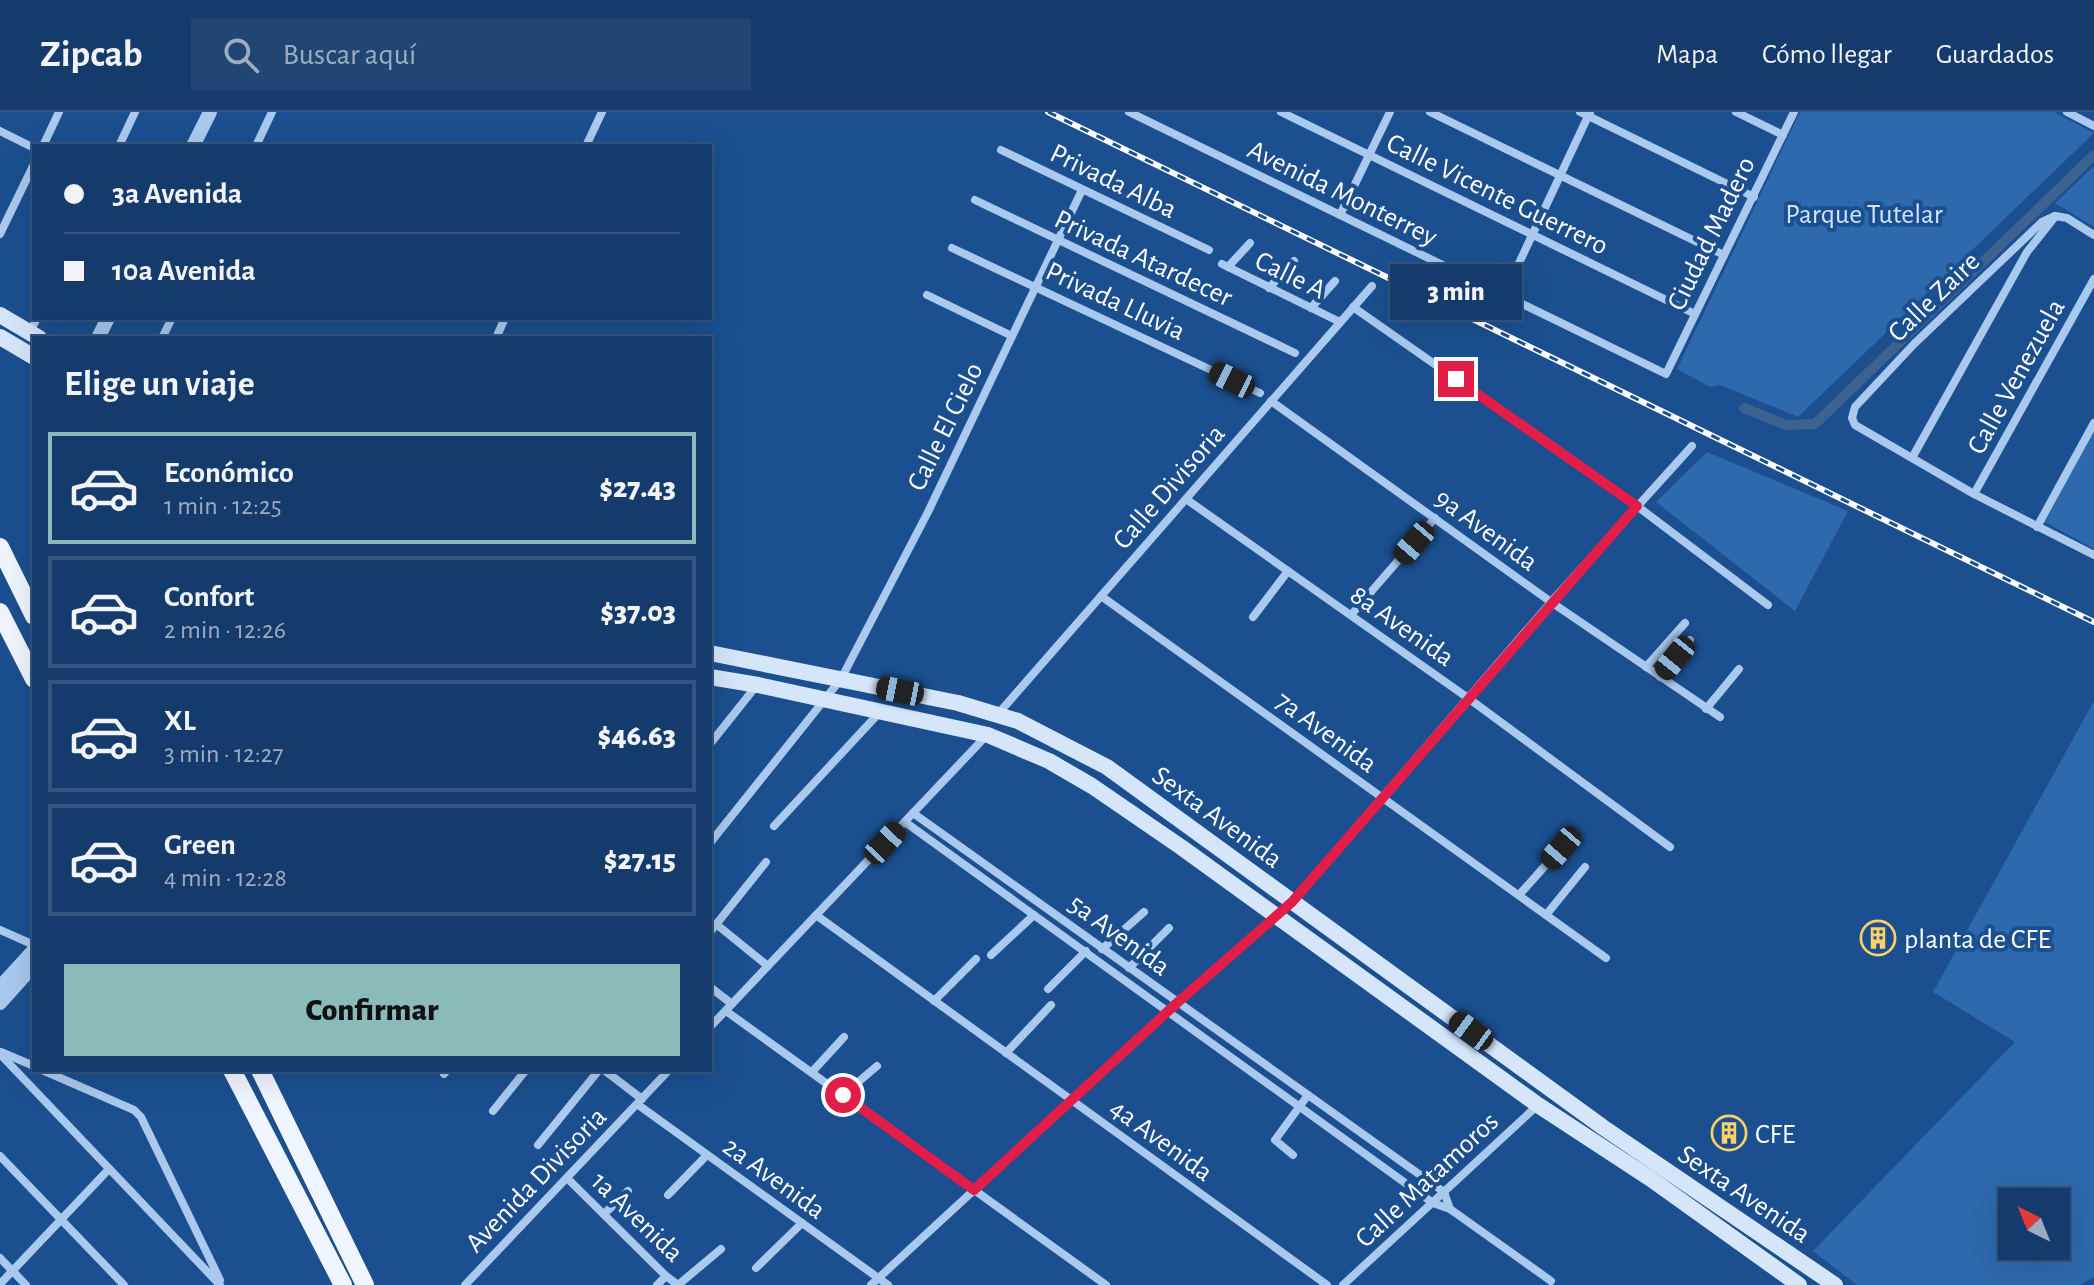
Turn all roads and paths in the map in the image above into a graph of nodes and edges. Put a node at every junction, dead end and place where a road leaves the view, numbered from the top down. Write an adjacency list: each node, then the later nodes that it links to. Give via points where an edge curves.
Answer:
1 (59, 112): 19 (street)
2 (135, 112): 20 (street)
3 (210, 112): 21 (street)
4 (272, 112): 22 (street)
5 (602, 112): 23 (street)
6 (1129, 112): 15 (street, Avenida Monterrey)
7 (1155, 112): 15 (street)
8 (1281, 112): 26 (street, Calle Vicente Guerrero)
9 (1390, 112): 26 (street)
10 (1430, 112): 28 (street)
11 (1736, 112): 18 (street)
12 (1794, 112): 18 (street, Ciudad Madero)
13 (2067, 112): 16 (street)
14 (1586, 113): 28 (street); 30 (street)
15 (1150, 122): 32 (street, Avenida Monterrey)
16 (2094, 126)
17 (0, 131): 24 (street)
18 (1783, 135): 30 (street, Ciudad Madero)
19 (44, 144)
20 (120, 144)
21 (194, 144)
22 (257, 144)
23 (587, 144)
24 (32, 147)
25 (1001, 150): 29 (street, Privada Alba)
26 (1369, 155): 32 (street); 35 (street, Calle Vicente Guerrero)
27 (32, 168): 34 (street)
28 (1561, 175): 35 (street); 41 (street)
29 (1082, 190): 37 (street, Calle El Cielo); 40 (street, Privada Alba)
30 (1754, 197): 41 (street, Ciudad Madero)
31 (975, 200): 37 (street, Privada Atardecer)
32 (1340, 215): 49 (street, Avenida Monterrey)
33 (2055, 216): 36 (street); 65 (street, via 2027,252); 65 (street, Calle Zaire, via 2042,222 1914,344 1855,407 1855,425)
34 (0, 234)
35 (1533, 235): 49 (street); 52 (street, Calle Vicente Guerrero)
36 (2094, 235)
37 (1058, 240): 46 (street, Calle El Cielo); 58 (street, Privada Atardecer)
38 (1250, 243): 47 (street, Calle A, via 1225,266)
39 (952, 248): 46 (street, Privada Lluvia)
40 (1209, 250)
41 (1724, 255): 52 (street, Ciudad Madero)
42 (1294, 261): 47 (street)
43 (2094, 279): 66 (street, Calle Venezuela)
44 (1335, 281): 51 (street)
45 (1372, 286): 50 (street, Calle Divisoria)
46 (1035, 287): 56 (street, Calle El Cielo); 61 (street, Privada Lluvia)
47 (1269, 288): 51 (street, Calle A)
48 (927, 295): 56 (street)
49 (1504, 295): 60 (street, Avenida Monterrey)
50 (1353, 307): 54 (street, Calle Divisoria); 68 (street)
51 (1311, 308): 54 (street, Calle A)
52 (1695, 314): 60 (street, Ciudad Madero)
53 (0, 315): 55 (main road)
54 (1340, 322): 62 (street, Calle Divisoria)
55 (35, 329)
56 (1012, 336): 89 (street, Calle El Cielo)
57 (0, 337): 59 (main road)
58 (1295, 353)
59 (32, 356)
60 (1666, 374)
61 (1260, 393)
62 (1271, 401): 67 (street, Calle Divisoria); 69 (street, 9a Avenida)
63 (2094, 423): 70 (street)
64 (1692, 446): 68 (street)
65 (1912, 458): 66 (street)
66 (1974, 494): 70 (street)
67 (1186, 499): 73 (street, 8a Avenida); 74 (street, Calle Divisoria)
68 (1637, 506): 75 (street); 76 (street)
69 (1435, 518): 75 (street, 9a Avenida); 79 (street)
70 (2037, 527): 72 (street)
71 (0, 547): 78 (main road)
72 (2094, 555)
73 (1288, 571): 79 (street, 8a Avenida); 80 (street)
74 (1101, 596): 95 (street, Calle Divisoria); 99 (street, 7a Avenida)
75 (1551, 602): 84 (street, 9a Avenida); 91 (street)
76 (1768, 605)
77 (0, 612): 86 (main road)
78 (32, 612)
79 (1351, 615): 91 (street, 8a Avenida)
80 (1253, 617)
81 (1685, 623): 84 (street)
82 (1690, 640): 88 (street)
83 (712, 653): 89 (main road, Sexta Avenida)
84 (1646, 667): 88 (street, 9a Avenida)
85 (1739, 669): 93 (street)
86 (32, 675)
87 (712, 677): 90 (main road, Sexta Avenida)
88 (1660, 677): 93 (street, 9a Avenida)
89 (841, 679): 92 (street, Calle El Cielo); 95 (main road, Sexta Avenida)
90 (758, 685): 92 (main road, Sexta Avenida); 98 (street)
91 (1468, 698): 99 (street); 104 (street, 8a Avenida)
92 (825, 700): 94 (main road, Sexta Avenida); 103 (street, Calle El Cielo)
93 (1706, 709): 96 (street, 9a Avenida)
94 (880, 712): 97 (main road, Sexta Avenida); 102 (street)
95 (997, 715): 111 (main road, Sexta Avenida, via 1107,767)
96 (1720, 717)
97 (988, 735): 100 (street); 116 (main road, Sexta Avenida, via 1092,786)
98 (712, 742)
99 (1383, 798): 110 (street, 7a Avenida); 111 (street)
100 (913, 813): 101 (street); 108 (street, 5a Avenida)
101 (905, 822): 109 (street, 5a Avenida); 114 (street)
102 (774, 826)
103 (712, 841)
104 (1670, 847)
105 (1561, 848): 110 (street)
106 (766, 862): 118 (street)
107 (1585, 867): 115 (street)
108 (1006, 879): 109 (street); 112 (street, 5a Avenida)
109 (998, 888): 117 (street, 5a Avenida)
110 (1519, 895): 115 (street, 7a Avenida)
111 (1292, 902): 116 (street); 197 (main road, Sexta Avenida, via 1610,1132)
112 (1050, 911): 117 (street); 122 (street, 5a Avenida)
113 (1144, 912): 122 (street)
114 (816, 915): 128 (street); 134 (street, 4a Avenida)
115 (1546, 915): 126 (street, 7a Avenida)
116 (1275, 916): 135 (street); 158 (main road, Sexta Avenida)
117 (1038, 918): 124 (street, 5a Avenida); 125 (street)
118 (713, 928): 128 (street)
119 (1169, 928): 130 (street)
120 (0, 930): 121 (street)
121 (32, 947)
122 (1102, 949): 130 (street, 5a Avenida)
123 (32, 950): 131 (street)
124 (1086, 951): 133 (street); 139 (street, 5a Avenida)
125 (991, 955)
126 (1606, 958)
127 (976, 959): 134 (street)
128 (768, 966): 138 (street)
129 (32, 967): 136 (street)
130 (1129, 968): 135 (street, 5a Avenida)
131 (0, 987)
132 (712, 989): 138 (street)
133 (1048, 989)
134 (934, 1001): 143 (street, 4a Avenida)
135 (1178, 1002): 139 (street); 155 (street, 5a Avenida)
136 (0, 1003)
137 (1051, 1005): 143 (street)
138 (729, 1007): 140 (street); 153 (street)
139 (1168, 1011): 156 (street); 159 (street, 5a Avenida)
140 (712, 1025)
141 (844, 1037): 153 (street)
142 (0, 1053): 144 (street); 165 (street)
143 (1006, 1053): 156 (street, 4a Avenida)
144 (32, 1065)
145 (877, 1066): 154 (street)
146 (47, 1072): 187 (street, via 141,1117)
147 (233, 1072): 188 (main road)
148 (261, 1072): 189 (main road)
149 (524, 1072): 160 (street)
150 (600, 1072): 161 (street)
151 (604, 1072): 157 (street, 2a Avenida)
152 (667, 1072): 157 (street)
153 (812, 1072): 154 (street)
154 (843, 1095): 167 (street)
155 (1308, 1095): 159 (street); 169 (street, 5a Avenida)
156 (1071, 1100): 167 (street); 194 (street, 4a Avenida)
157 (639, 1102): 162 (street, 2a Avenida); 166 (street, Avenida Divisoria)
158 (1538, 1105): 169 (street, Calle Matamoros); 196 (main road, Sexta Avenida)
159 (1299, 1106): 163 (street, via 1275,1140); 171 (street, 5a Avenida)
160 (493, 1111)
161 (538, 1145)
162 (707, 1155): 170 (street); 175 (street, 2a Avenida)
163 (1293, 1155)
164 (0, 1156): 174 (street)
165 (109, 1169): 174 (street); 187 (street)
166 (567, 1178): 173 (street, 1a Avenida); 184 (street, Avenida Divisoria)
167 (974, 1190): 183 (street); 193 (street)
168 (628, 1191): 173 (street)
169 (1444, 1192): 171 (street, Calle Matamoros); 172 (street)
170 (668, 1195)
171 (1433, 1203): 172 (street, 5a Avenida); 195 (street, Calle Matamoros)
172 (1450, 1209): 181 (street, 5a Avenida)
173 (604, 1214): 180 (street, 1a Avenida)
174 (61, 1219): 179 (street); 186 (street)
175 (802, 1223): 178 (street); 183 (street, 2a Avenida)
176 (721, 1249): 191 (street)
177 (0, 1258): 179 (street)
178 (756, 1268)
179 (13, 1271): 182 (street); 185 (street)
180 (666, 1276): 190 (street); 191 (street, 1a Avenida)
181 (1551, 1281)
182 (2, 1282)
183 (875, 1282): 192 (street, 2a Avenida)
184 (472, 1283)
185 (26, 1285)
186 (124, 1285)
187 (221, 1285)
188 (343, 1285)
189 (365, 1285)
190 (657, 1285)
191 (678, 1285)
192 (888, 1285)
193 (1106, 1285)
194 (1327, 1285)
195 (1343, 1285)
196 (1799, 1285)
197 (1835, 1285)

